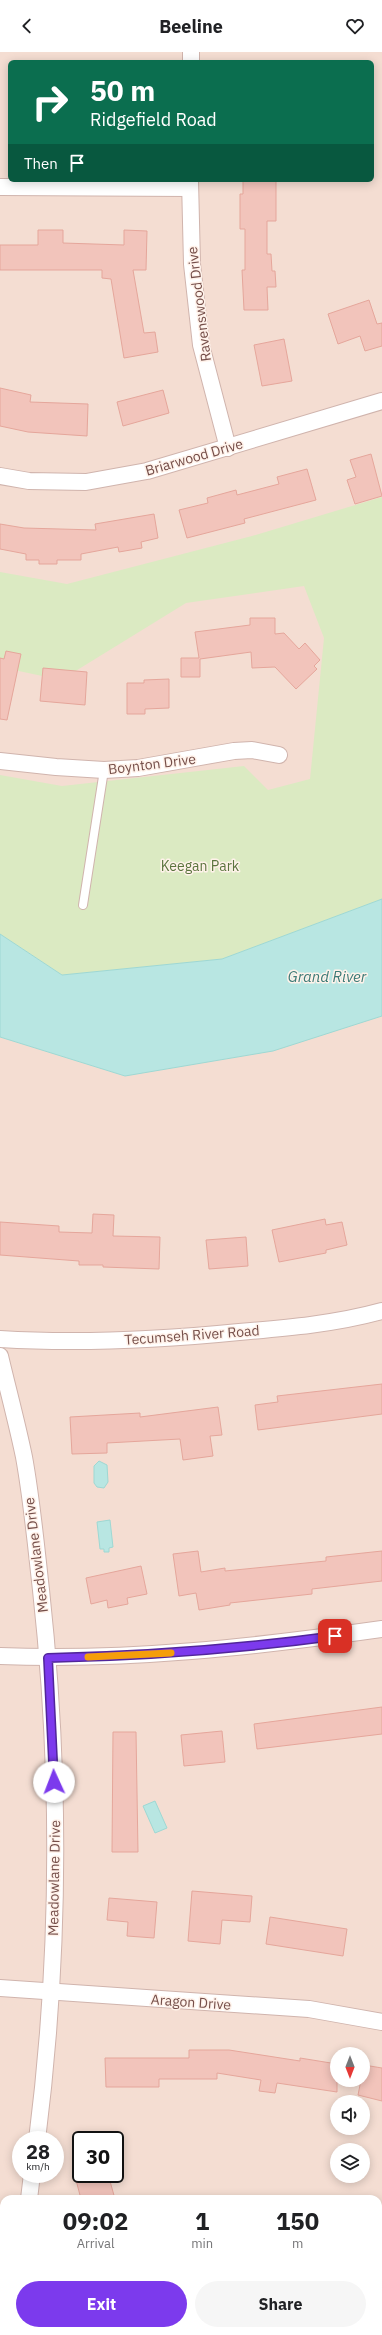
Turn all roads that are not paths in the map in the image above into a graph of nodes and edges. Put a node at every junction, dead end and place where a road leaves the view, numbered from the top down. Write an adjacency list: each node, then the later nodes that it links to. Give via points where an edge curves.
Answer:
1 (190, 184): 2 (street); 4 (street, Ravenswood Drive, via 192,264 200,345)
2 (0, 187)
3 (382, 401): 4 (street, Briarwood Drive)
4 (228, 448): 5 (street, Briarwood Drive, via 147,471 86,482 29,481)
5 (0, 476)
6 (279, 756): 8 (street, Boynton Drive, via 252,750 234,751 138,768)
7 (0, 760): 8 (street, Boynton Drive)
8 (104, 770): 9 (lane)
9 (83, 905)
10 (382, 1311): 11 (street, Tecumseh River Road, via 303,1326 175,1338 49,1342)
11 (0, 1339)
12 (0, 1356): 15 (street, Meadowlane Drive, via 24,1459)
13 (382, 1629): 15 (street, via 226,1649)
14 (0, 1656): 15 (street)
15 (48, 1658): 17 (street, Meadowlane Drive, via 55,1813)
16 (0, 1988): 17 (street, Aragon Drive)
17 (52, 1993): 18 (street, Aragon Drive, via 309,2009); 19 (street, Meadowlane Drive)
18 (382, 2022)
19 (38, 2131)
20 (31, 2183): 21 (street)
21 (29, 2195)

